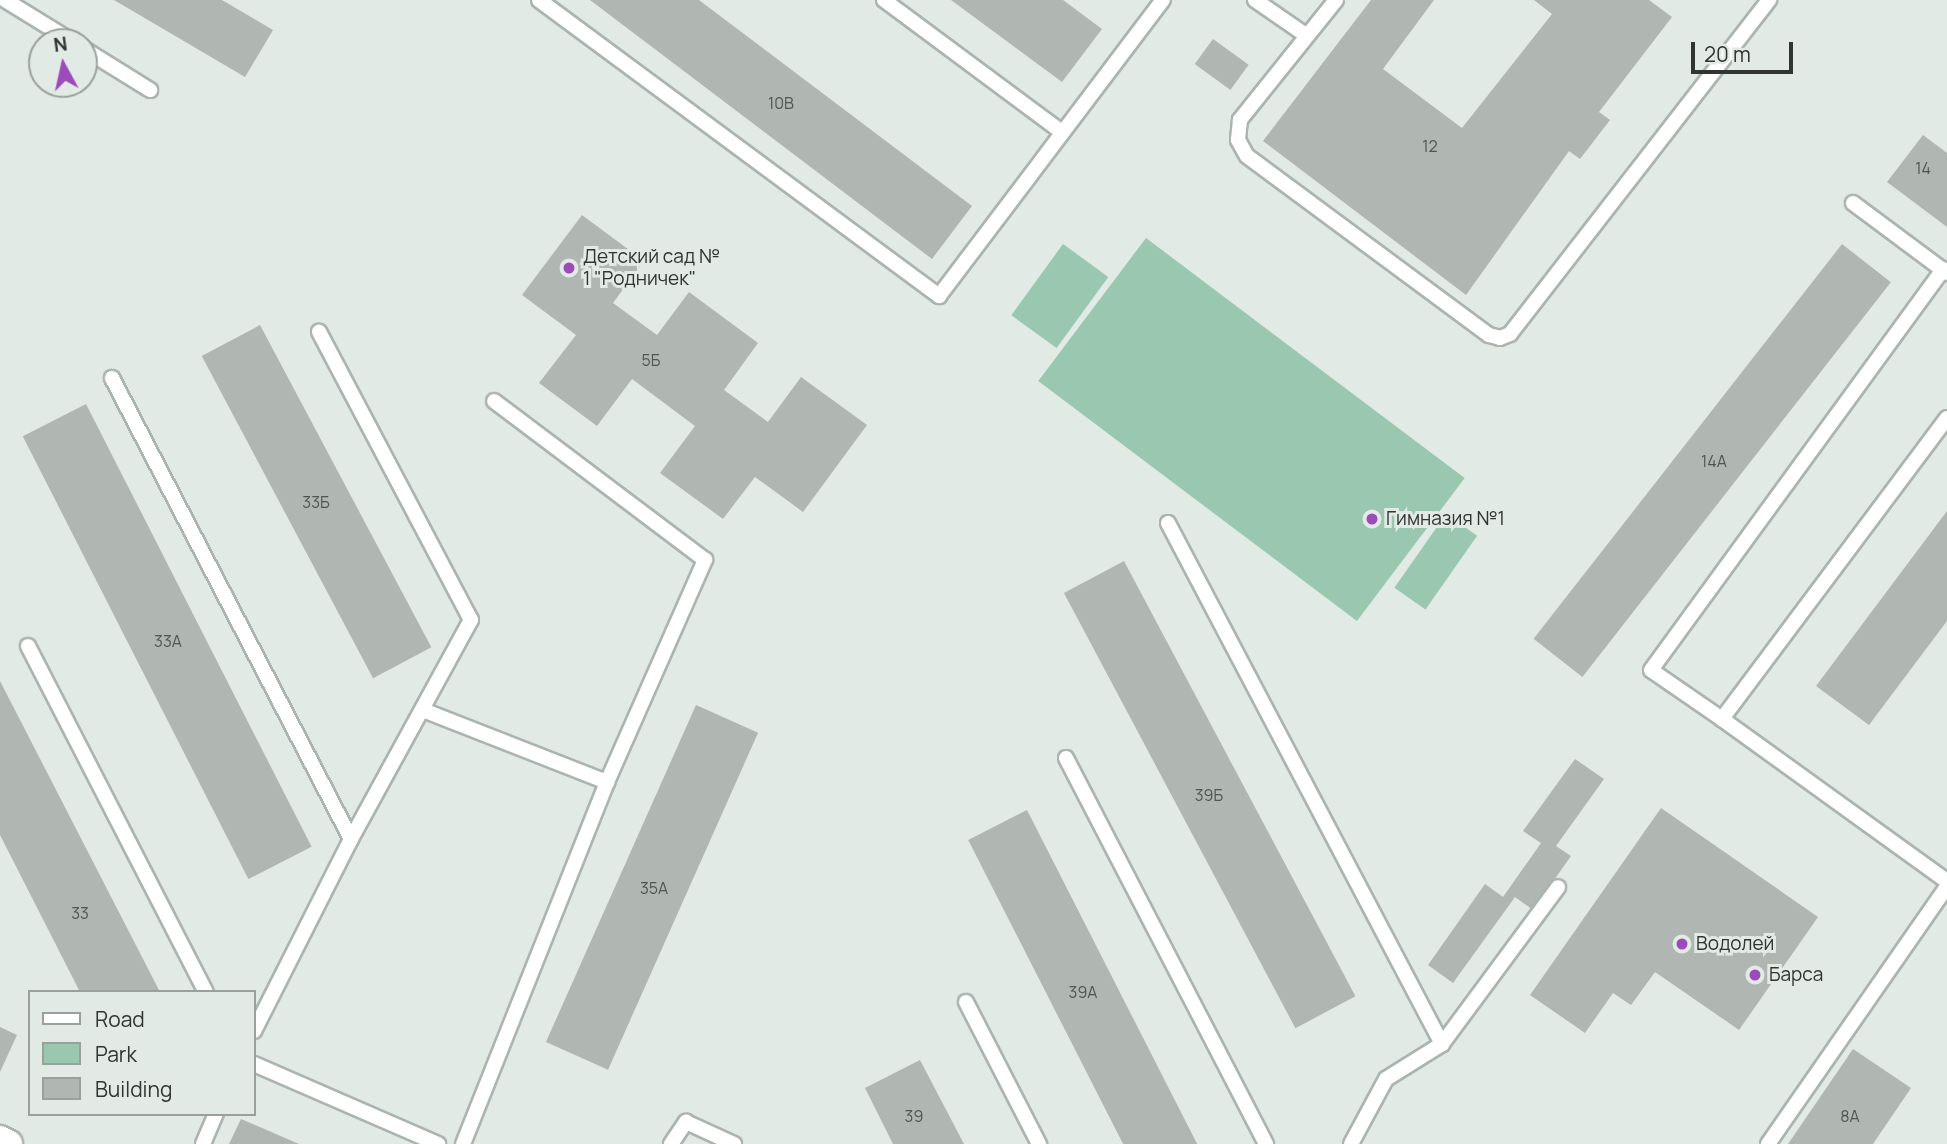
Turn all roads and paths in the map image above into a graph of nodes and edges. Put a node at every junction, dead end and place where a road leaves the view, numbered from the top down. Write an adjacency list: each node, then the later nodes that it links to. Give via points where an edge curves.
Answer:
1 (2, 0): 8 (lane)
2 (540, 0): 12 (lane, via 939,296)
3 (884, 0): 12 (lane)
4 (1163, 0): 12 (lane)
5 (1255, 0): 9 (lane)
6 (1336, 0): 9 (lane)
7 (1769, 0): 9 (lane, via 1510,334 1500,338 1489,335 1247,156 1238,140 1240,120)
8 (49, 28)
9 (1307, 36)
10 (98, 58): 11 (lane)
11 (150, 90)
12 (1062, 132)
13 (1853, 203): 14 (lane)
14 (1945, 271): 22 (lane, via 1651,670)
15 (319, 332): 21 (lane, via 471,620)
16 (112, 378): 25 (lane)
17 (494, 401): 24 (lane, via 705,560)
18 (1947, 418): 22 (lane)
19 (1168, 523): 32 (lane)
20 (28, 646): 29 (lane)
21 (423, 710): 24 (lane); 25 (lane)
22 (1722, 719): 26 (lane)
23 (1066, 758): 43 (lane)
24 (607, 782): 39 (lane)
25 (351, 839): 31 (lane)
26 (1947, 881)
27 (1947, 886): 45 (lane)
28 (1558, 887): 32 (lane)
29 (205, 990)
30 (966, 1002): 42 (lane)
31 (256, 1027)
32 (1442, 1044): 44 (lane, via 1385,1079)
33 (256, 1064): 38 (lane)
34 (215, 1116): 37 (lane)
35 (0, 1140): 36 (street)
36 (8, 1144)
37 (203, 1144)
38 (438, 1144)
39 (463, 1144)
40 (671, 1144): 41 (lane, via 686,1122)
41 (734, 1144)
42 (1039, 1144)
43 (1266, 1144)
44 (1351, 1144)
45 (1768, 1144)

